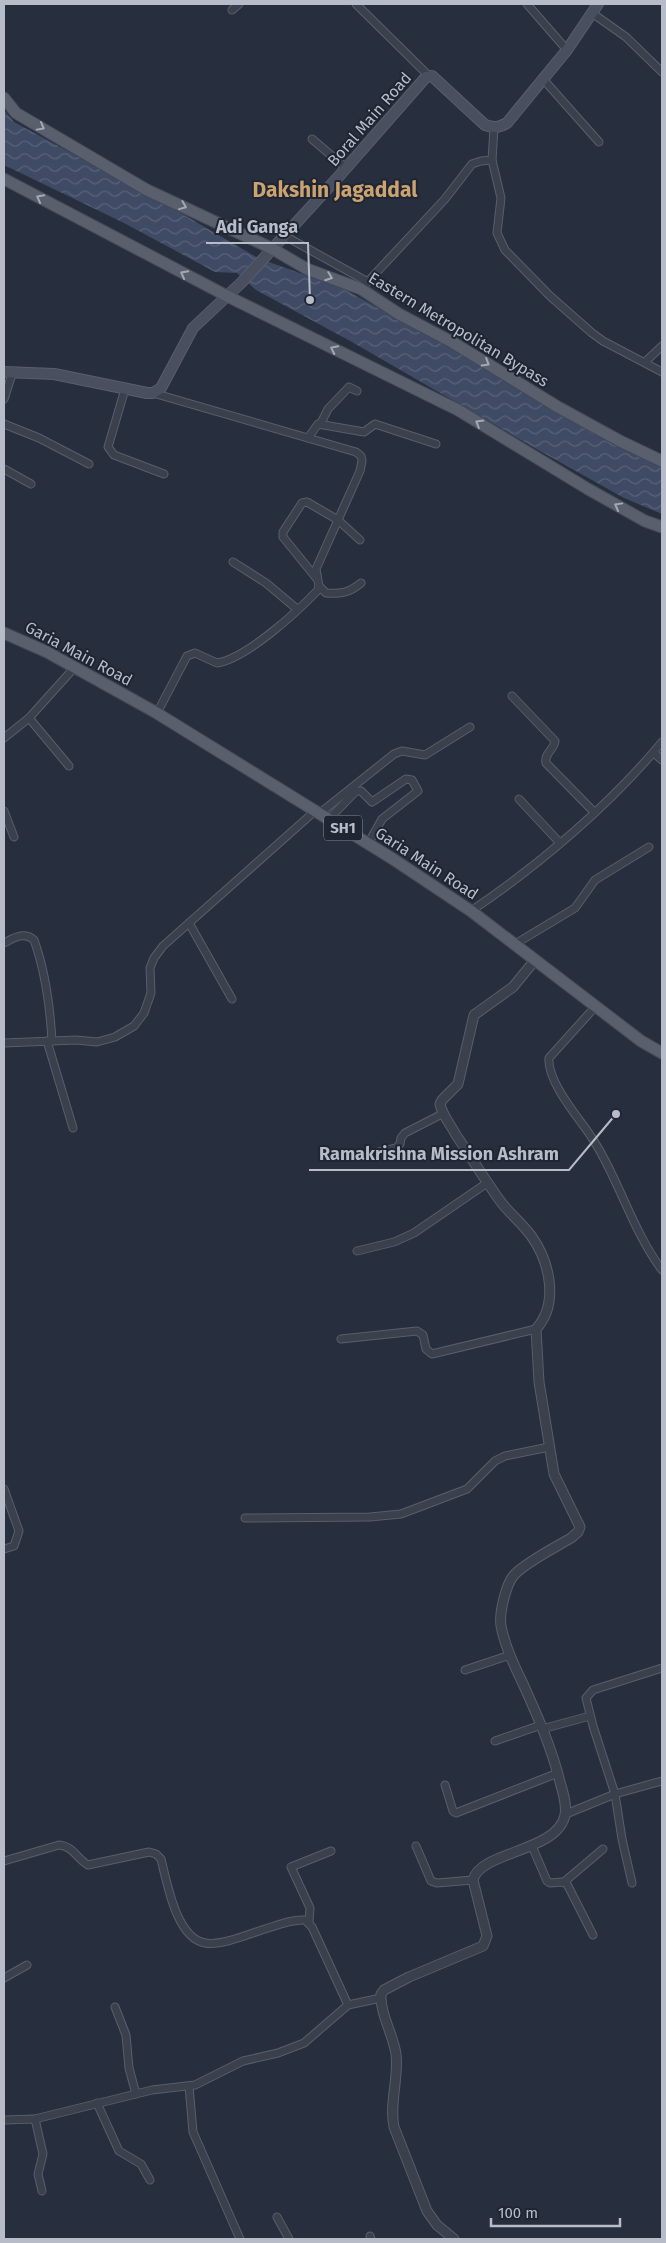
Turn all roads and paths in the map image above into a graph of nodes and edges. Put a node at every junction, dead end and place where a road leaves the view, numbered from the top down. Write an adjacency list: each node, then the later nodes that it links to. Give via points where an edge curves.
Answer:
1 (239, 4): 5 (street)
2 (356, 4): 8 (street)
3 (527, 4): 6 (street)
4 (595, 8): 6 (main road); 7 (street)
5 (232, 10)
6 (567, 50): 9 (main road)
7 (662, 72)
8 (428, 76): 11 (main road, Boral Main Road, via 432,76 485,125); 15 (main road, Boral Main Road)
9 (543, 79): 11 (main road, via 507,123); 13 (street)
10 (4, 98): 18 (main road, Eastern Metropolitan Bypass, one-way to 18, via 16,113 147,190)
11 (494, 128): 14 (street)
12 (312, 139): 15 (street)
13 (599, 142)
14 (492, 160): 19 (street, via 472,164 445,199); 22 (street, via 501,198 497,233 510,258 592,333)
15 (346, 168): 17 (main road, Boral Main Road)
16 (4, 179): 20 (main road, one-way to 16)
17 (283, 235): 18 (main road, Boral Main Road); 19 (street)
18 (271, 248): 19 (main road, Eastern Metropolitan Bypass, one-way to 19, via 307,269); 20 (main road, Boral Main Road)
19 (365, 286): 33 (main road, Eastern Metropolitan Bypass, one-way to 33, via 399,314 452,342 558,407)
20 (227, 296): 27 (main road, Boral Main Road, via 193,328 169,375 161,388); 39 (main road, one-way to 20, via 588,489 458,410)
21 (662, 346): 22 (street)
22 (645, 362): 24 (street)
23 (8, 372): 25 (main road, via 54,374); 28 (street)
24 (662, 372)
25 (125, 389): 27 (main road); 36 (street, via 108,447 110,452)
26 (357, 391): 29 (street, via 349,387 328,409)
27 (153, 393): 31 (street)
28 (4, 399)
29 (320, 423): 31 (street); 32 (street, via 364,432 375,424)
30 (4, 424): 34 (street)
31 (308, 438): 38 (street, via 361,456 360,471)
32 (436, 444)
33 (662, 460)
34 (89, 464)
35 (4, 469): 37 (street)
36 (164, 474)
37 (31, 484)
38 (338, 520): 40 (street); 43 (street, via 316,569); 43 (street, via 302,502 283,532 283,537)
39 (662, 527)
40 (360, 540)
41 (233, 562): 44 (street, via 266,583)
42 (361, 582): 43 (street, via 351,592 340,594 326,593)
43 (319, 584): 44 (street, via 314,594)
44 (297, 609): 48 (street, via 252,647 223,662 213,663 195,653 187,656)
45 (4, 633): 46 (main road, Garia Main Road / SH1)
46 (74, 668): 48 (main road, Garia Main Road / SH1); 49 (street)
47 (512, 696): 58 (street, via 555,741 555,746 546,756 546,763)
48 (157, 713): 59 (main road, Garia Main Road / SH1)
49 (28, 718): 51 (street); 55 (street)
50 (470, 727): 59 (street, via 426,755 402,751 394,754)
51 (4, 738)
52 (662, 742): 53 (street)
53 (654, 753): 54 (street); 58 (street)
54 (662, 760)
55 (69, 766)
56 (519, 798): 61 (street)
57 (4, 811): 60 (street)
58 (594, 812): 61 (street)
59 (321, 815): 62 (main road, Garia Main Road / SH1); 62 (street, via 356,791 361,791 372,802 406,779 412,780 418,791 382,819); 65 (street)
60 (14, 836)
61 (559, 842): 64 (street, via 497,894)
62 (368, 844): 64 (main road, Garia Main Road / SH1)
63 (648, 847): 67 (street, via 595,880 575,908)
64 (471, 911): 67 (main road, Garia Main Road / SH1)
65 (189, 923): 69 (street); 71 (street, via 154,958 150,968 151,993 144,1013 134,1026 115,1037 97,1042)
66 (4, 943): 71 (street, via 21,936 34,940 44,973 50,1013)
67 (515, 944): 68 (main road, Garia Main Road / SH1)
68 (535, 960): 70 (main road, Garia Main Road / SH1); 74 (street, via 512,987 474,1015 458,1084 440,1104)
69 (232, 999)
70 (595, 1007): 73 (main road, Garia Main Road / SH1); 79 (street, via 549,1058 548,1068 567,1105 599,1147 634,1221)
71 (49, 1041): 72 (street); 75 (street)
72 (4, 1043)
73 (662, 1053)
74 (444, 1113): 76 (street, via 404,1133 398,1147); 77 (street)
75 (73, 1128)
76 (358, 1157)
77 (487, 1183): 78 (street, via 414,1233 394,1242); 80 (street, via 532,1236 543,1259 550,1293 549,1308)
78 (357, 1251)
79 (662, 1270)
80 (536, 1329): 81 (street, via 432,1354 426,1349 423,1335 417,1331); 82 (street, via 538,1382)
81 (341, 1339)
82 (549, 1447): 84 (street, via 505,1456 495,1461 467,1489 401,1514); 86 (street, via 554,1474 580,1527 572,1538 513,1577 501,1614)
83 (4, 1489): 85 (street, via 19,1531 14,1546)
84 (245, 1518)
85 (4, 1550)
86 (510, 1655): 88 (street); 90 (street)
87 (662, 1668): 89 (street, via 592,1690 586,1698)
88 (465, 1670)
89 (590, 1716): 90 (street); 95 (street)
90 (541, 1727): 91 (street); 92 (street)
91 (495, 1742)
92 (558, 1773): 94 (street, via 456,1813); 96 (street)
93 (662, 1781): 95 (street)
94 (444, 1785)
95 (615, 1794): 96 (street); 104 (street)
96 (566, 1814): 98 (street, via 558,1829)
97 (416, 1846): 102 (street, via 431,1881)
98 (532, 1846): 102 (street, via 482,1866); 103 (street, via 547,1881 553,1884)
99 (603, 1849): 103 (street)
100 (331, 1851): 105 (street, via 291,1867 310,1908)
101 (4, 1861): 105 (street, via 59,1845 68,1847 88,1865 149,1852 156,1854 161,1858 177,1913 194,1938 206,1944 298,1919)
102 (473, 1880): 109 (street, via 487,1936 483,1946 390,1986)
103 (564, 1882): 106 (street)
104 (632, 1884)
105 (309, 1922): 110 (street)
106 (594, 1935)
107 (27, 1965): 108 (street)
108 (4, 1978)
109 (381, 1998): 110 (street); 122 (street, via 396,2053 394,2127 427,2211 436,2224)
110 (348, 2004): 112 (street, via 304,2043 243,2061)
111 (115, 2008): 113 (street, via 126,2036)
112 (189, 2086): 113 (street); 120 (street, via 193,2132)
113 (136, 2094): 114 (street)
114 (97, 2103): 115 (street); 117 (street, via 119,2151 141,2164)
115 (34, 2119): 116 (street); 118 (street, via 42,2154 38,2174)
116 (4, 2120)
117 (150, 2180)
118 (42, 2192)
119 (277, 2217): 121 (street)
120 (240, 2239)
121 (289, 2239)
122 (454, 2239)

